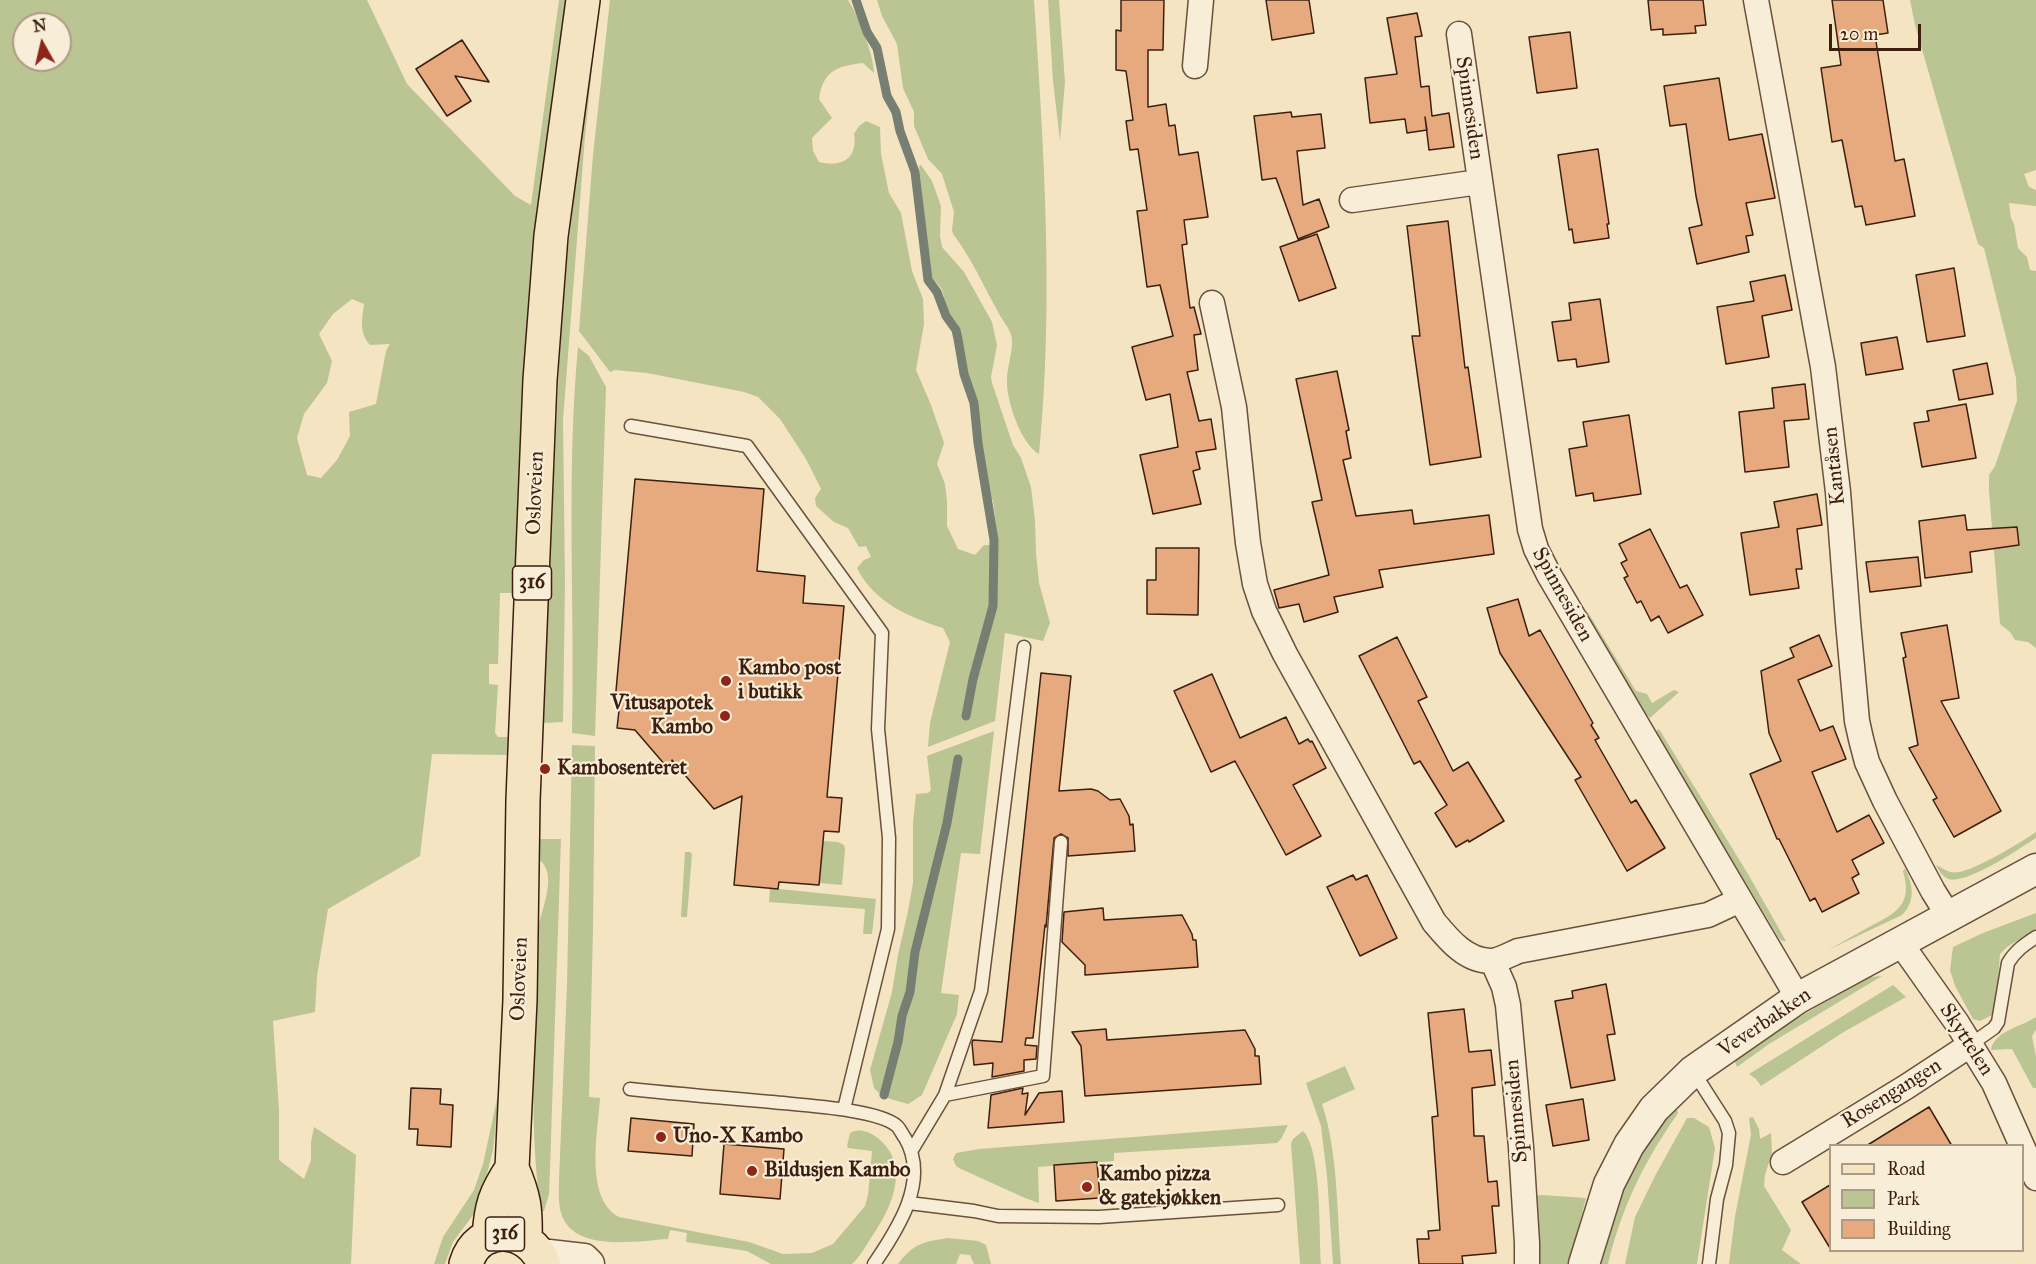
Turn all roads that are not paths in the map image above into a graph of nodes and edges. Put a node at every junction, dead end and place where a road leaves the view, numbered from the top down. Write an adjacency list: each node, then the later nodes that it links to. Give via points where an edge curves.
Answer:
1 (583, 0): 28 (main road, Osloveien / 316, via 551,236 540,380)
2 (1201, 0): 5 (street)
3 (1756, 0): 14 (street, Kantåsen, via 1823,368 1838,492 1857,721 1867,762 1885,801)
4 (1459, 34): 6 (street, Spinnesiden)
5 (1195, 66)
6 (1479, 182): 7 (street, Spinnesiden); 13 (street, Spinnesiden, via 1536,549)
7 (1352, 200)
8 (1212, 303): 17 (street, via 1234,407 1248,543 1264,611 1434,922 1468,955)
9 (631, 426): 23 (lane, via 747,446 882,633 878,729 889,838 888,929)
10 (1024, 647): 22 (lane, via 981,991)
11 (1061, 842): 22 (lane, via 1043,1076)
12 (2036, 869): 14 (street, Veverbakken)
13 (1740, 900): 17 (street, via 1708,915 1518,951); 18 (street, Spinnesiden)
14 (1948, 915): 16 (street, Veverbakken)
15 (2036, 937): 19 (lane, via 2008,963 1998,1022)
16 (1899, 941): 18 (street, Veverbakken); 19 (street, Skyttelen)
17 (1492, 962): 37 (street, Spinnesiden, via 1508,1005)
18 (1798, 998): 20 (street, Veverbakken)
19 (1970, 1045): 24 (street, Skyttelen, via 1994,1083); 27 (street, Rosengangen)
20 (1693, 1071): 38 (street, Veverbakken, via 1654,1109 1629,1145 1609,1184); 39 (lane, via 1729,1133)
21 (630, 1089): 23 (lane)
22 (945, 1095): 25 (lane)
23 (844, 1109): 25 (lane, via 888,1121 898,1127)
24 (2021, 1144)
25 (912, 1149): 30 (lane, via 914,1175)
26 (2024, 1150): 29 (street, Skyttelen)
27 (1783, 1162)
28 (512, 1168): 32 (main road, Osloveien / 316, via 498,1189); 33 (main road, Osloveien / 316, via 522,1191)
29 (2035, 1171)
30 (909, 1203): 31 (lane, via 998,1216 1099,1217); 36 (lane)
31 (1278, 1205)
32 (489, 1237): 33 (main road, 316, via 513,1234); 34 (main road, 316, via 479,1242)
33 (536, 1252): 35 (street, via 584,1259)
34 (466, 1264)
35 (589, 1264)
36 (874, 1264)
37 (1527, 1264)
38 (1584, 1264)
39 (1709, 1264)

